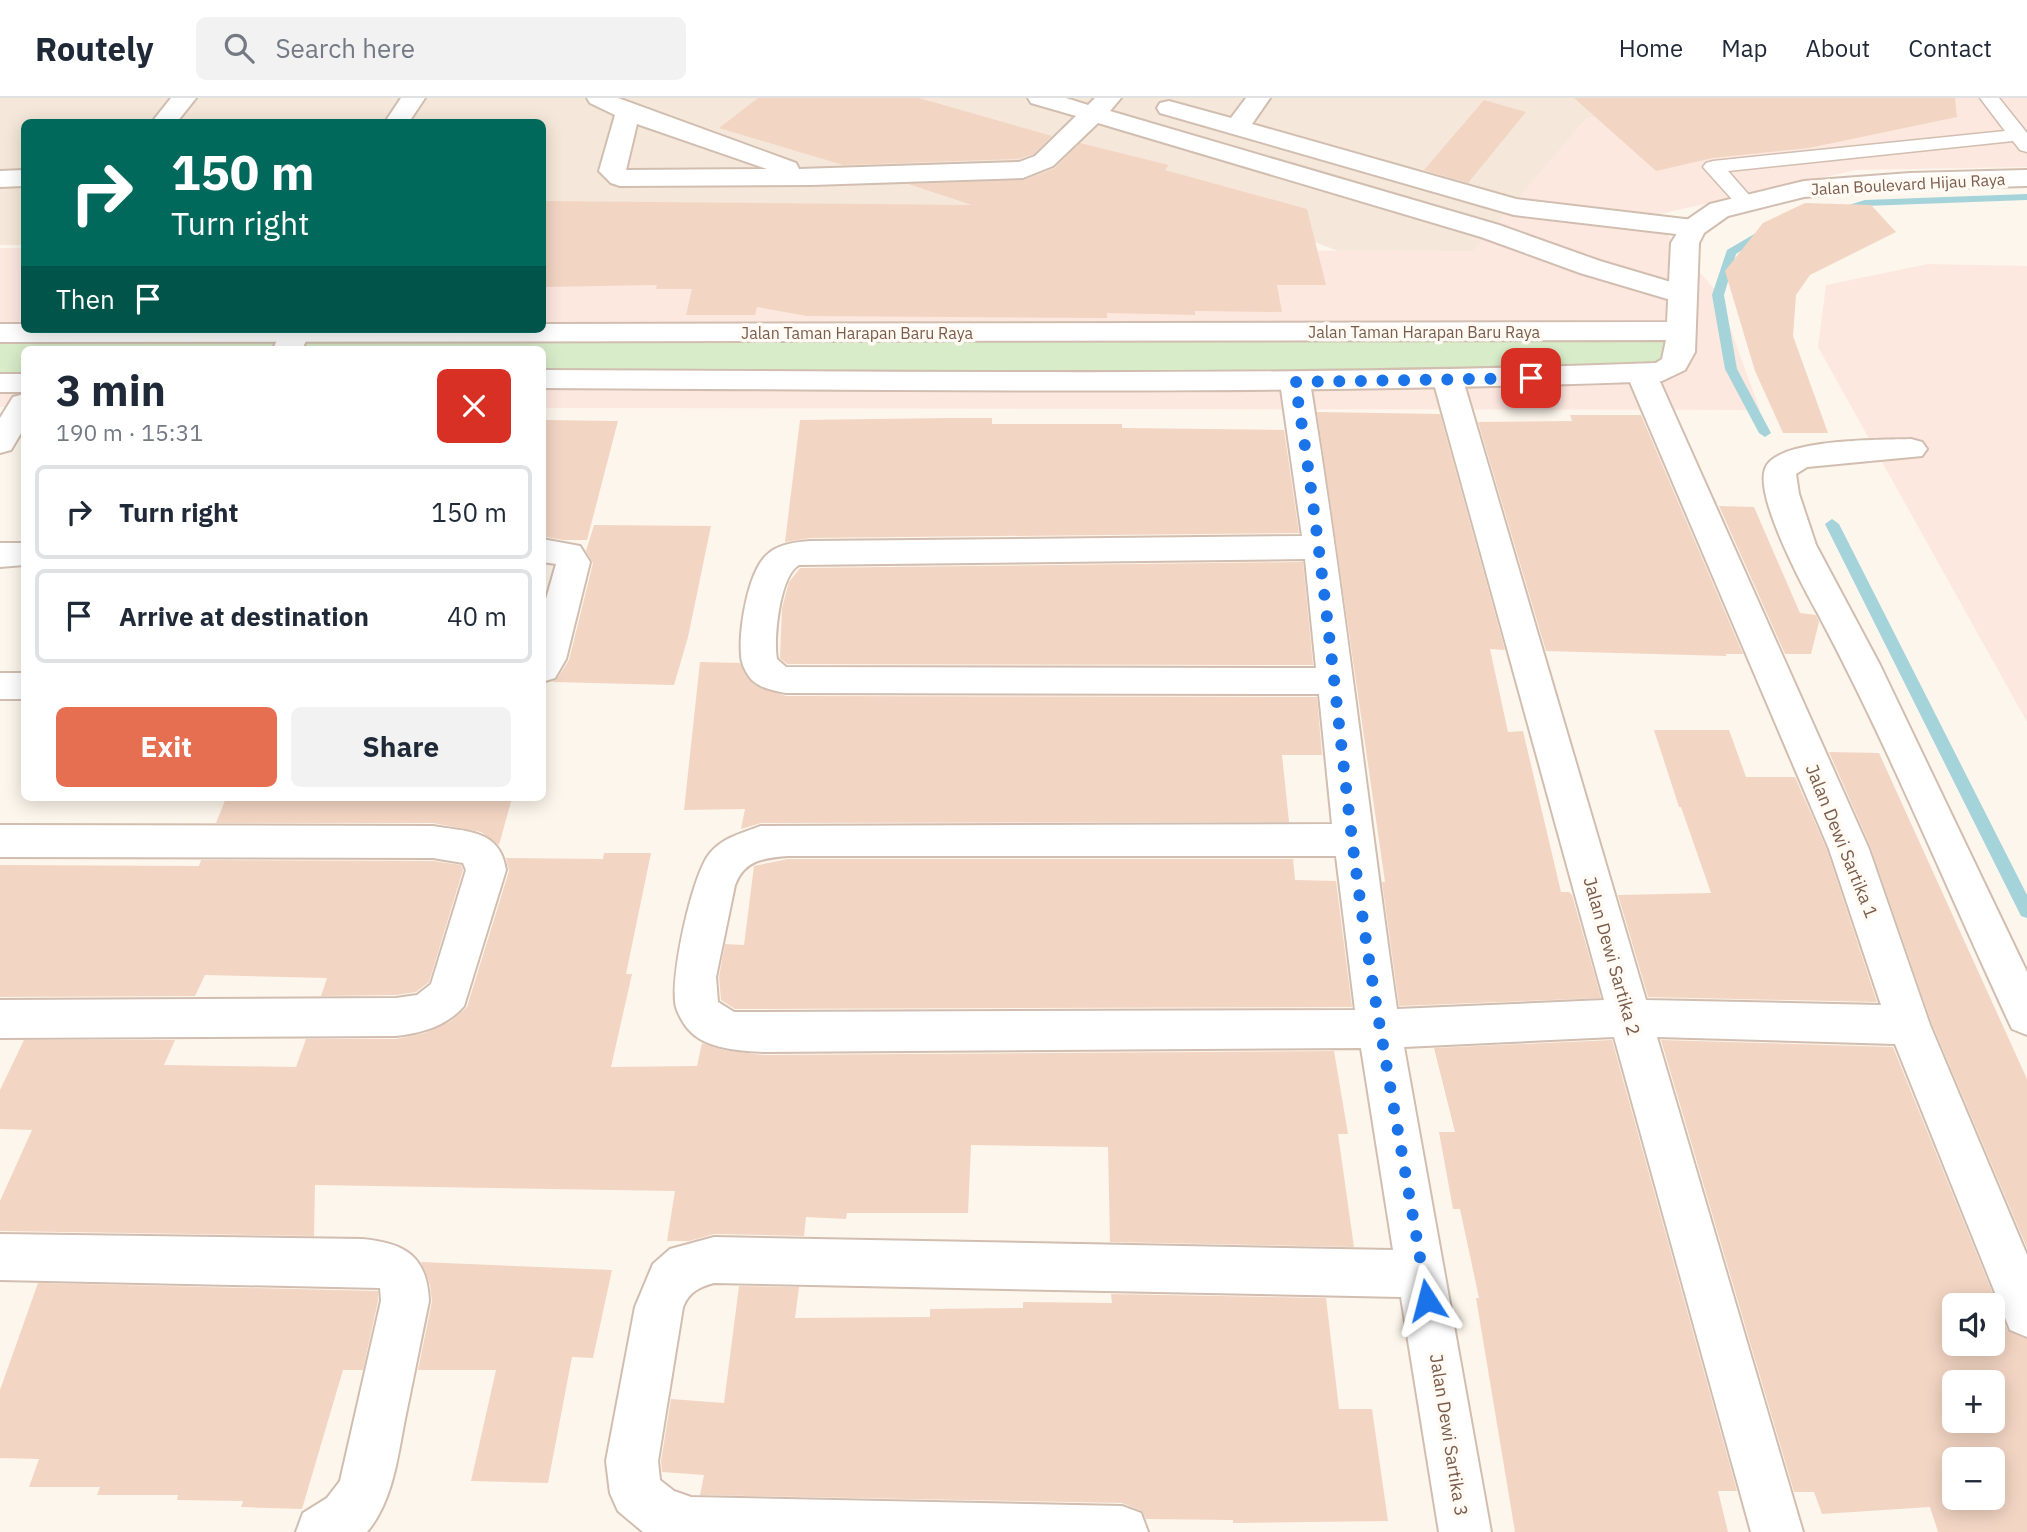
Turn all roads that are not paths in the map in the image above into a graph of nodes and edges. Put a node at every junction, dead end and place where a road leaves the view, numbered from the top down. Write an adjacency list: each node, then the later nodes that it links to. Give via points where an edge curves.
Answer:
1 (184, 98): 10 (street)
2 (413, 98): 11 (street)
3 (599, 98): 9 (street)
4 (1040, 98): 8 (street)
5 (1258, 98): 12 (street)
6 (1989, 98): 13 (lane)
7 (1146, 102): 12 (street)
8 (1101, 105): 14 (street, via 1044,162 1023,170); 21 (street)
9 (628, 112): 14 (street); 14 (street, via 612,171 620,178)
10 (166, 119)
11 (399, 119)
12 (1237, 127): 19 (street)
13 (2023, 140): 18 (lane, via 1713,167)
14 (812, 177)
15 (21, 178): 17 (street)
16 (2027, 178): 18 (street, Jalan Boulevard Hijau Raya, via 1804,189)
17 (0, 179)
18 (1746, 203): 20 (street, Jalan Boulevard Hijau Raya, via 1719,210)
19 (1514, 207): 20 (street); 21 (street)
20 (1693, 228): 22 (street, via 1685,243)
21 (1490, 231): 22 (street)
22 (1681, 294): 23 (street)
23 (1680, 331): 25 (street, Jalan Taman Harapan Baru Raya); 26 (street, via 1675,363 1662,373)
24 (0, 334): 25 (street, Jalan Taman Harapan Baru Raya)
25 (293, 337)
26 (1642, 375): 28 (street); 48 (street, Jalan Dewi Sartika 1, via 1849,849)
27 (546, 379): 29 (street)
28 (1448, 380): 29 (street); 46 (street, Jalan Dewi Sartika 2)
29 (1295, 382): 35 (street, Jalan Dewi Sartika 3)
30 (0, 383): 31 (street)
31 (21, 383)
32 (21, 409): 33 (street)
33 (0, 443)
34 (1911, 449): 45 (street, via 1798,458 1780,470 1781,495)
35 (1320, 547): 40 (street, Jalan Dewi Sartika 3); 40 (street, via 794,554 782,559 769,578 759,666 770,677 786,680)
36 (546, 551): 39 (street, via 568,554 573,562)
37 (21, 554): 38 (street)
38 (0, 555)
39 (546, 659)
40 (1336, 681): 43 (street, Jalan Dewi Sartika 3)
41 (0, 686): 42 (street)
42 (21, 686)
43 (1353, 840): 49 (street, Jalan Dewi Sartika 3); 49 (street, via 761,842 736,852 722,867 715,885 695,977 697,1007 705,1019 730,1031 764,1033)
44 (0, 841): 47 (street, via 433,842 472,849 484,856 486,870 449,993 430,1011 396,1017)
45 (2027, 1016)
46 (1630, 1018): 48 (street); 49 (street); 56 (street, Jalan Dewi Sartika 2)
47 (0, 1019)
48 (1909, 1025): 52 (street, Jalan Dewi Sartika 1)
49 (1379, 1029): 51 (street, Jalan Dewi Sartika 3)
50 (0, 1257): 53 (street, via 362,1262 398,1270 405,1282 405,1301 368,1478 360,1500 345,1520)
51 (1423, 1274): 54 (street, via 714,1260 687,1266 670,1281 659,1307 632,1461 636,1493 658,1512 691,1523); 55 (street, Jalan Dewi Sartika 3)
52 (2027, 1313)
53 (322, 1532)
54 (1122, 1532)
55 (1465, 1532)
56 (1777, 1532)

